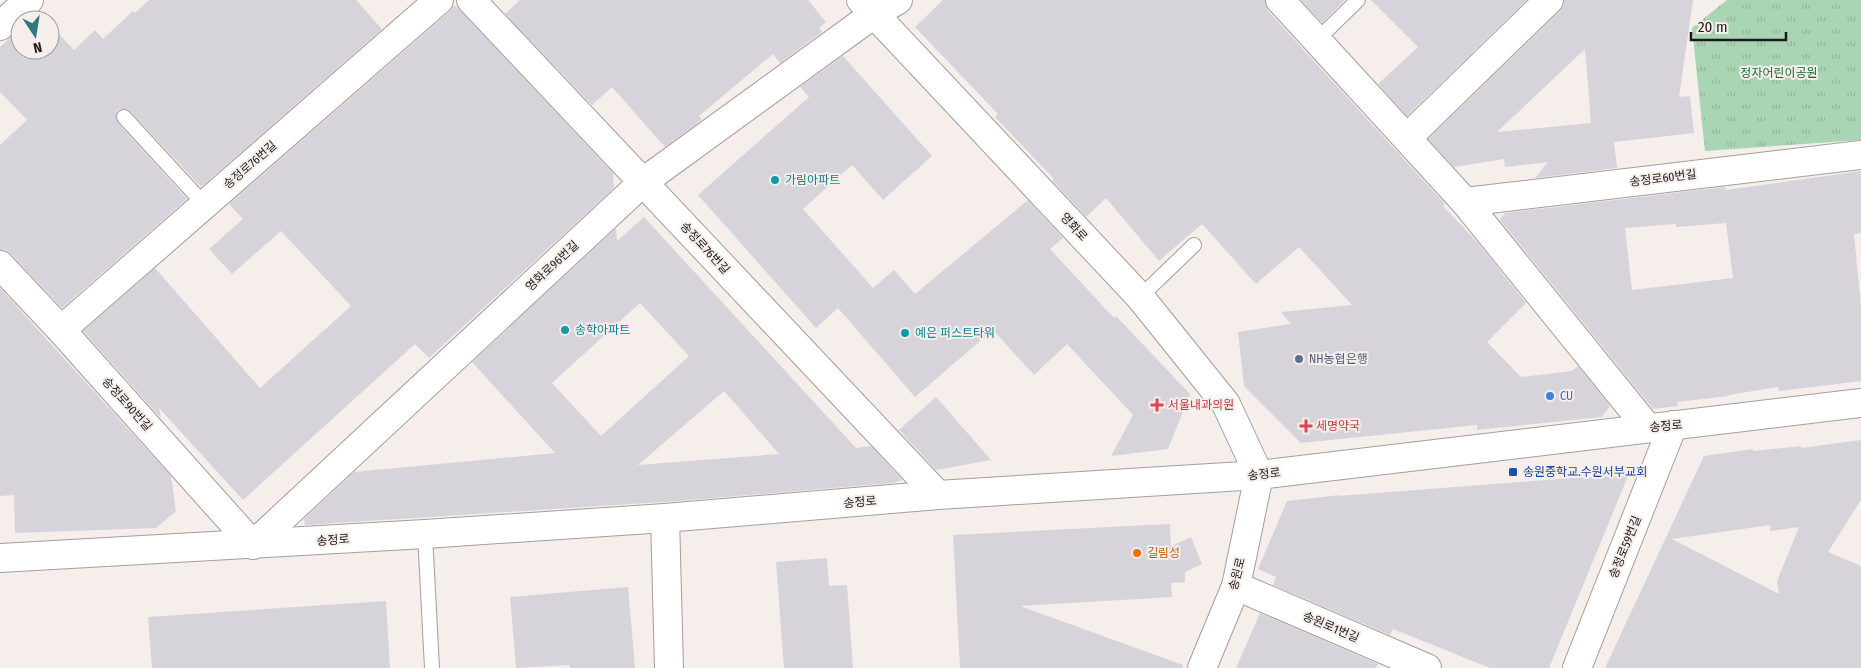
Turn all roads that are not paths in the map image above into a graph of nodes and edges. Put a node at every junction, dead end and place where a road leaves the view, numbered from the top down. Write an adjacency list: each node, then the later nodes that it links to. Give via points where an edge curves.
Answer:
1 (29, 0): 9 (street)
2 (439, 0): 16 (street, 송정로76번길)
3 (472, 0): 14 (street, 송정로76번길)
4 (898, 0): 8 (street, 영화로96번길)
5 (1280, 0): 10 (street)
6 (1358, 0): 10 (lane)
7 (1549, 0): 12 (street)
8 (867, 7): 14 (street, 영화로96번길); 19 (street, 영화로)
9 (0, 26)
10 (1317, 40): 12 (street)
11 (124, 117): 16 (lane)
12 (1407, 138): 15 (street)
13 (1861, 155): 15 (street, 송정로60번길)
14 (643, 182): 24 (street, 송정로76번길); 27 (street, 영화로96번길)
15 (1465, 202): 22 (street)
16 (204, 204): 20 (street, 송정로76번길)
17 (1194, 244): 19 (lane)
18 (0, 265): 20 (street, 송정로90번길)
19 (1140, 297): 23 (street, 영화로, via 1226,404)
20 (61, 330): 27 (street, 송정로90번길)
21 (1861, 403): 22 (street, 송정로)
22 (1660, 426): 23 (street, 송정로); 34 (street, 송정로59번길)
23 (1259, 475): 24 (street, 송정로); 29 (street, 송원로)
24 (938, 495): 25 (street, 송정로)
25 (665, 518): 26 (street, 송정로); 31 (street)
26 (425, 534): 27 (street, 송정로); 30 (lane)
27 (253, 545): 28 (street, 송정로)
28 (0, 558)
29 (1236, 586): 32 (street, 송원로); 33 (street, 송원로1번길)
30 (432, 668)
31 (669, 668)
32 (1202, 668)
33 (1427, 668)
34 (1577, 668)

